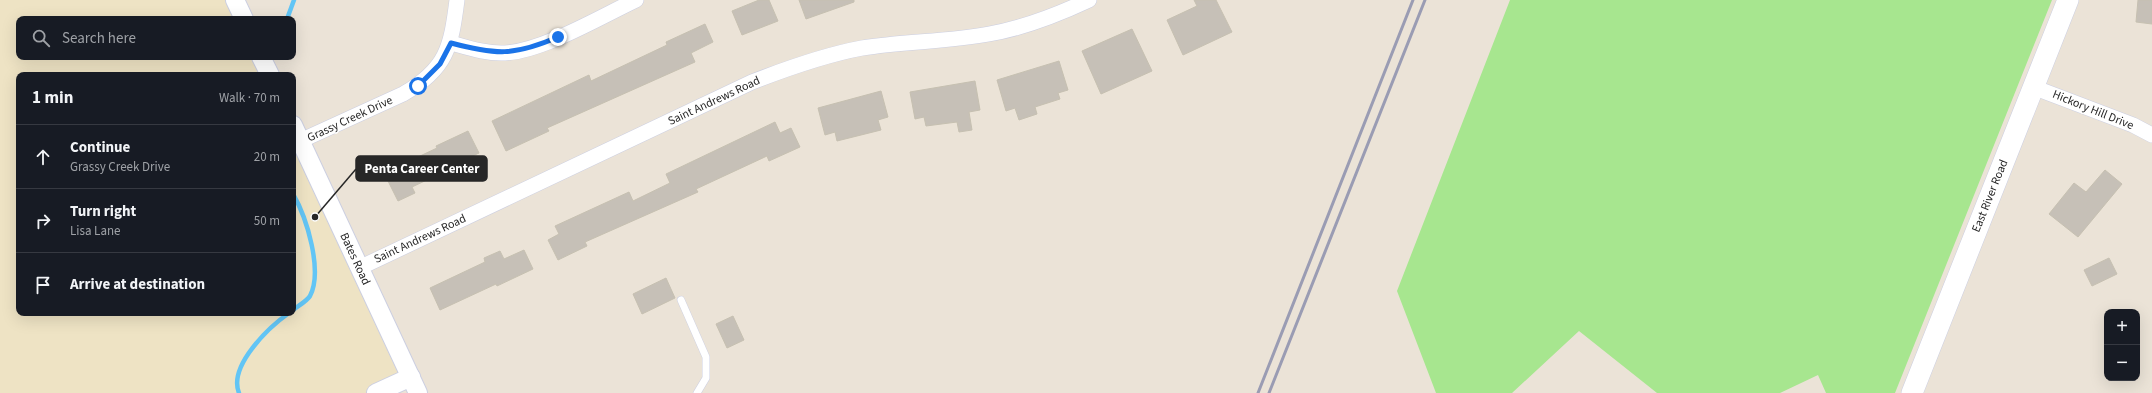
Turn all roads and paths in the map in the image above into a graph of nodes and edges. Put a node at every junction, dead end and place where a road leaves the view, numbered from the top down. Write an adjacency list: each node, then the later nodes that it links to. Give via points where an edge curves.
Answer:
1 (235, 0): 6 (street)
2 (457, 0): 7 (street, Grassy Creek Drive)
3 (636, 0): 7 (street, via 551,40 521,51 485,52)
4 (1089, 0): 13 (street, Saint Andrews Road, via 1028,25 989,34 864,48 830,54 794,66 752,82)
5 (2068, 0): 10 (main road, East River Road)
6 (243, 16)
7 (451, 43): 11 (street, Grassy Creek Drive, via 440,64 418,86)
8 (263, 60): 9 (street)
9 (269, 72)
10 (2033, 86): 12 (street, Hickory Hill Drive, via 2133,125); 18 (main road, East River Road)
11 (297, 133): 13 (street, Bates Road)
12 (2152, 135)
13 (359, 268): 15 (street, Bates Road)
14 (681, 300): 17 (lane, via 706,357 706,378)
15 (415, 385): 16 (street)
16 (376, 393)
17 (697, 393)
18 (1912, 393)

